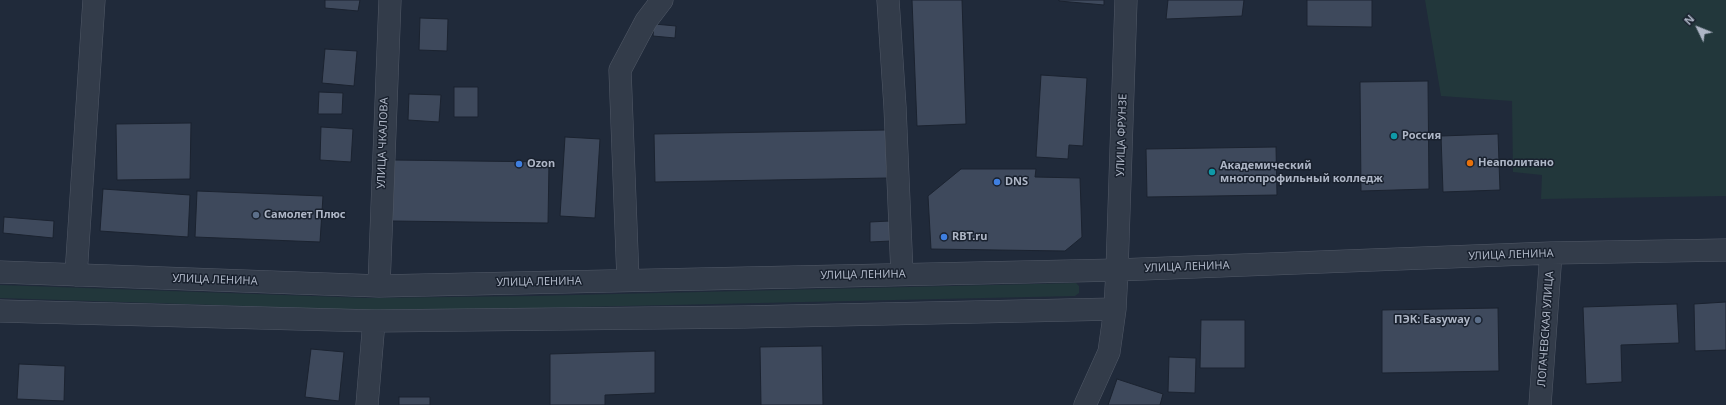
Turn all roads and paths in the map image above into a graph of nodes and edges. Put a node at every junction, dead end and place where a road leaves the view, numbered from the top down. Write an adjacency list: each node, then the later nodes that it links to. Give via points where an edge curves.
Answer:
1 (94, 0): 11 (street)
2 (390, 0): 13 (street, УЛИЦА ЧКАЛОВА)
3 (662, 0): 12 (street, via 646,21 620,70)
4 (888, 0): 10 (street)
5 (1126, 0): 8 (street, УЛИЦА ФРУНЗЕ)
6 (1726, 250): 7 (street, УЛИЦА ЛЕНИНА)
7 (1551, 253): 8 (street, УЛИЦА ЛЕНИНА); 19 (street, ЛОГАЧЕВСКАЯ УЛИЦА)
8 (1117, 270): 10 (street, УЛИЦА ЛЕНИНА); 14 (street, УЛИЦА ФРУНЗЕ)
9 (0, 272): 11 (street, УЛИЦА ЛЕНИНА)
10 (902, 274): 12 (street, УЛИЦА ЛЕНИНА)
11 (76, 275): 13 (street, УЛИЦА ЛЕНИНА)
12 (628, 280): 13 (street, УЛИЦА ЛЕНИНА)
13 (378, 286)
14 (1114, 309): 16 (street); 18 (street, via 1109,352)
15 (0, 311): 16 (street)
16 (374, 321): 17 (street)
17 (368, 405)
18 (1085, 405)
19 (1540, 405)

